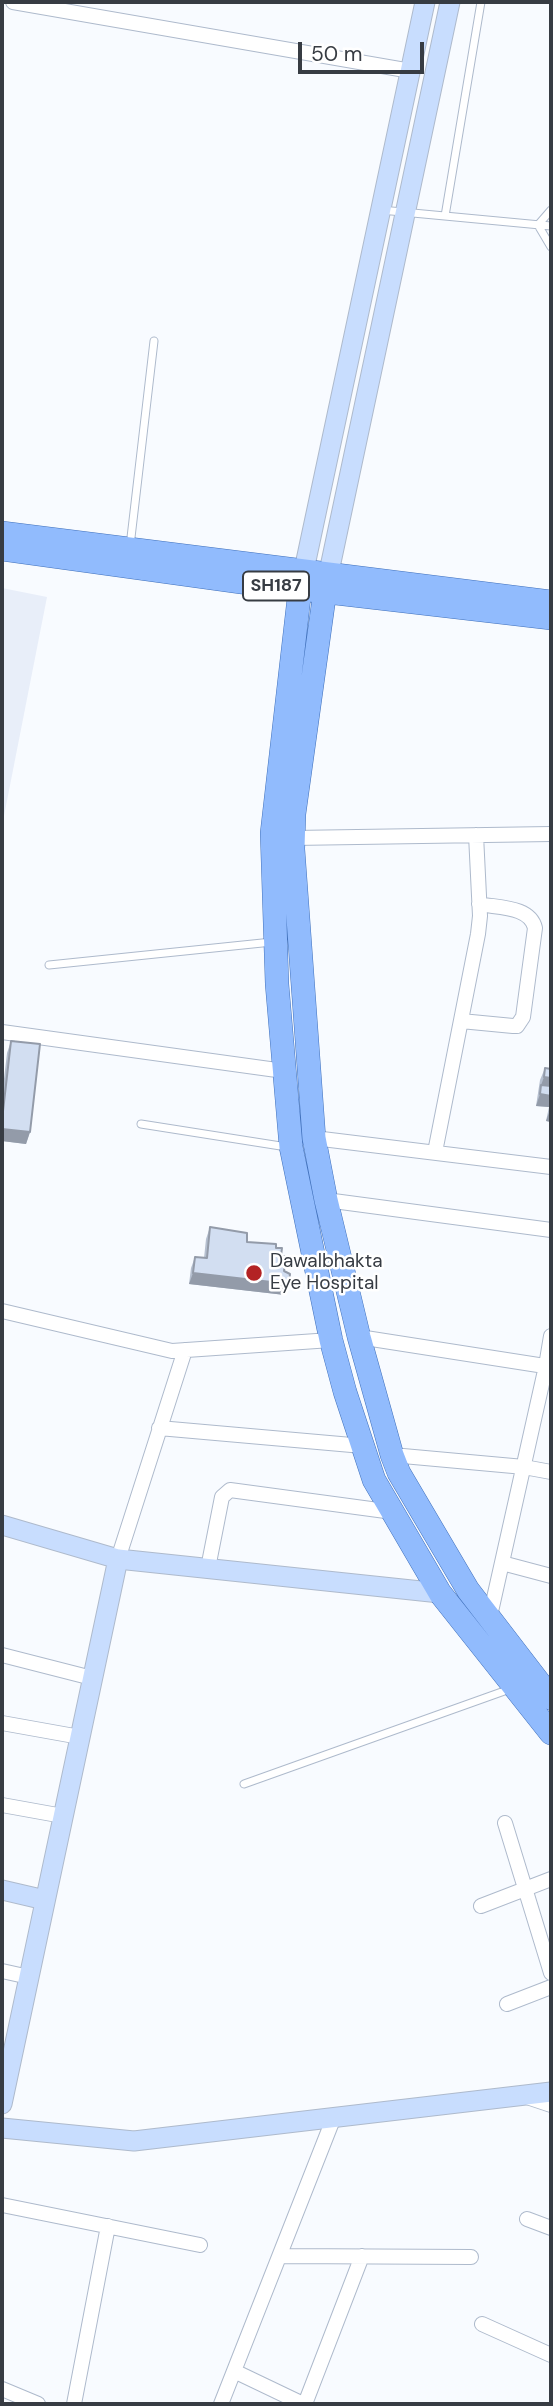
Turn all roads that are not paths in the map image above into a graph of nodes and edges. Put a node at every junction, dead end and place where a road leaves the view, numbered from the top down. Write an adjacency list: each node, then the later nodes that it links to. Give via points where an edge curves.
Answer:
1 (13, 2): 5 (street)
2 (425, 2): 5 (main road)
3 (450, 2): 8 (main road)
4 (481, 2): 9 (lane)
5 (411, 71): 6 (main road)
6 (381, 210): 8 (lane); 13 (main road)
7 (551, 210): 10 (lane)
8 (406, 212): 9 (lane); 14 (main road)
9 (445, 216): 10 (lane)
10 (538, 225): 11 (lane); 12 (lane)
11 (551, 226)
12 (551, 247)
13 (356, 325): 14 (main road); 19 (main road)
14 (382, 329): 20 (main road)
15 (154, 341): 18 (lane)
16 (2, 533): 18 (main road, SH187)
17 (2, 549): 19 (main road, SH187)
18 (130, 549): 19 (main road, SH187)
19 (302, 580): 20 (main road, SH187); 28 (main road, via 272,833)
20 (327, 582): 21 (main road, SH187); 26 (main road)
21 (456, 599): 22 (main road, SH187); 23 (main road, SH187)
22 (551, 601)
23 (551, 618)
24 (551, 834): 25 (street)
25 (476, 835): 26 (street); 27 (street)
26 (293, 838): 34 (main road)
27 (479, 904): 30 (street, via 478,934); 30 (street, via 523,912 533,921 523,1017 517,1026)
28 (276, 942): 29 (lane); 32 (main road)
29 (50, 965)
30 (461, 1021): 36 (street)
31 (2, 1032): 32 (street)
32 (284, 1071): 35 (main road)
33 (141, 1124): 35 (lane)
34 (314, 1138): 36 (street); 38 (main road)
35 (291, 1147): 43 (main road)
36 (435, 1152): 37 (street)
37 (551, 1167)
38 (326, 1200): 39 (street); 42 (main road)
39 (551, 1230)
40 (2, 1311): 44 (street, via 172,1351)
41 (551, 1336): 45 (street)
42 (359, 1337): 45 (street); 48 (main road)
43 (331, 1340): 44 (street); 47 (main road)
44 (185, 1350): 46 (street)
45 (549, 1367): 49 (street)
46 (159, 1428): 47 (street); 53 (street)
47 (363, 1446): 51 (main road, via 374,1480)
48 (393, 1455): 49 (street); 58 (main road, via 468,1590)
49 (524, 1467): 50 (street); 54 (street)
50 (551, 1472)
51 (393, 1512): 55 (street, via 230,1490 222,1497); 57 (main road)
52 (2, 1525): 53 (main road)
53 (118, 1559): 55 (main road); 60 (main road)
54 (502, 1563): 56 (street); 58 (street)
55 (208, 1569): 57 (main road)
56 (551, 1576)
57 (440, 1593): 61 (main road)
58 (490, 1616): 62 (main road)
59 (2, 1656): 60 (street)
60 (92, 1678): 65 (main road)
61 (516, 1687): 64 (main road); 66 (lane)
62 (551, 1698)
63 (2, 1723): 65 (street)
64 (551, 1733)
65 (80, 1737): 68 (main road)
66 (244, 1784)
67 (2, 1805): 68 (street)
68 (63, 1816): 73 (main road)
69 (505, 1823): 72 (street)
70 (551, 1879): 72 (street)
71 (2, 1890): 73 (main road)
72 (525, 1890): 74 (street); 76 (street)
73 (45, 1900): 77 (main road)
74 (481, 1906)
75 (2, 1971): 77 (street)
76 (551, 1972)
77 (29, 1977): 82 (main road)
78 (551, 1987): 79 (street)
79 (507, 2004)
80 (551, 2092): 81 (main road)
81 (522, 2095): 83 (street); 84 (main road)
82 (2, 2104)
83 (551, 2105)
84 (334, 2118): 85 (main road, via 134,2141); 91 (street)
85 (2, 2129)
86 (2, 2205): 88 (street)
87 (527, 2219): 89 (street)
88 (108, 2226): 90 (street); 99 (street)
89 (551, 2228)
90 (200, 2245)
91 (280, 2256): 92 (street); 96 (street)
92 (362, 2256): 93 (street); 101 (street)
93 (471, 2258)
94 (482, 2325): 95 (street)
95 (551, 2355)
96 (234, 2371): 100 (street); 101 (street)
97 (2, 2389): 98 (street)
98 (38, 2404)
99 (74, 2404)
100 (221, 2404)
101 (304, 2404)

